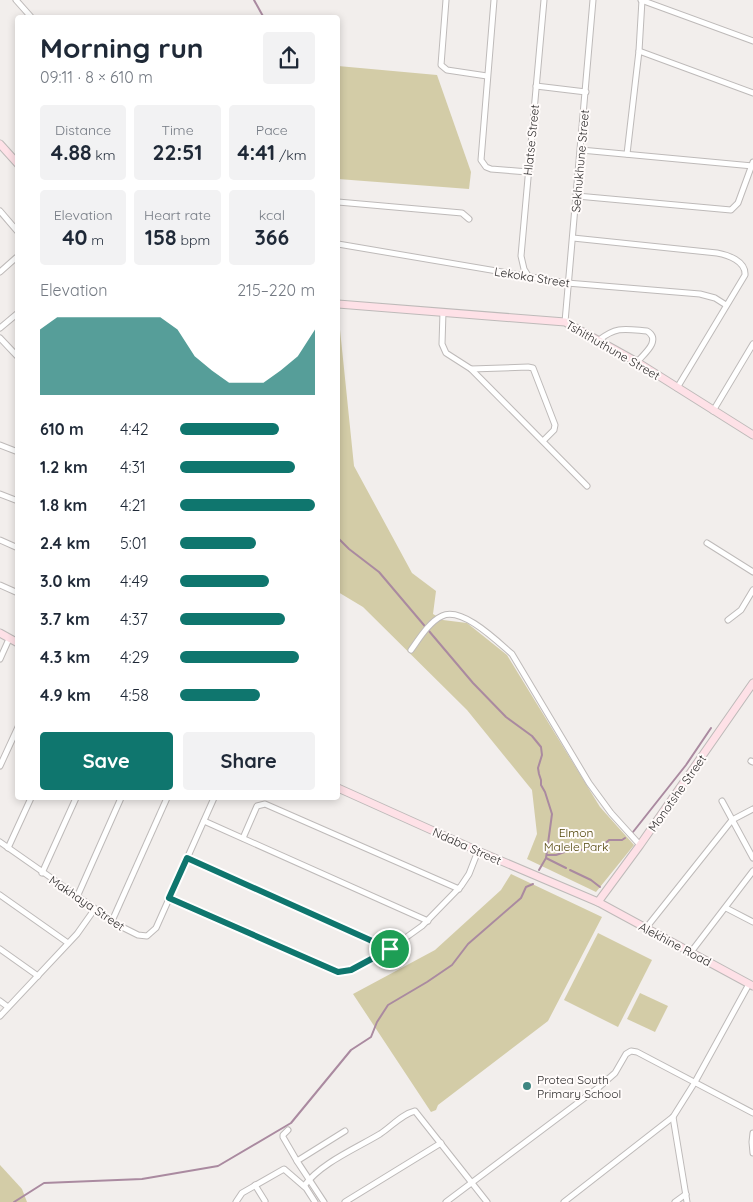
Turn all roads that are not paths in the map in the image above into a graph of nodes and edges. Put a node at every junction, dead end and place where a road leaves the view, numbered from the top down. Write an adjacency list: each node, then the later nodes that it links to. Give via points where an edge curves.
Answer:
1 (16, 0): 7 (street)
2 (446, 0): 10 (street, via 441,65 447,70)
3 (494, 0): 10 (street)
4 (544, 0): 11 (street, Hlatse Street)
5 (593, 0): 12 (street, Sekhukhune Street)
6 (641, 0): 8 (street); 9 (street)
7 (29, 15)
8 (753, 41)
9 (639, 51): 13 (street); 16 (street)
10 (487, 76): 19 (street, via 481,160 486,167)
11 (536, 86): 12 (street); 19 (street, Hlatse Street)
12 (586, 92): 15 (street, Sekhukhune Street)
13 (753, 93)
14 (0, 144): 17 (street)
15 (581, 150): 16 (street); 20 (street, Sekhukhune Street)
16 (626, 154): 18 (street)
17 (15, 161)
18 (752, 165): 20 (street, via 738,203 730,210)
19 (528, 172): 29 (street, Hlatse Street, via 521,256)
20 (577, 196): 25 (street, Sekhukhune Street)
21 (340, 202): 23 (street, via 462,214)
22 (0, 211): 24 (street)
23 (469, 219)
24 (15, 228)
25 (573, 238): 30 (street, Sekhukhune Street); 32 (street, via 730,257 743,264 745,275)
26 (340, 244): 29 (street, Lekoka Street)
27 (15, 259): 28 (street)
28 (0, 272)
29 (529, 278): 30 (street, Lekoka Street)
30 (568, 283): 32 (street, Lekoka Street, via 700,294); 35 (street, Sekhukhune Street)
31 (340, 304): 33 (street, Tshithuthune Street)
32 (726, 304): 43 (street)
33 (443, 312): 35 (street, Tshithuthune Street); 42 (street, via 444,351)
34 (15, 315): 36 (street)
35 (565, 322): 38 (street, Tshithuthune Street)
36 (0, 328)
37 (0, 338): 40 (street)
38 (599, 340): 41 (street, Tshithuthune Street); 41 (street, via 616,329 647,331 654,338 653,343)
39 (753, 344): 44 (street)
40 (15, 354)
41 (637, 362): 43 (street, Tshithuthune Street)
42 (471, 369): 47 (street); 47 (street, via 533,368 555,425 553,432)
43 (677, 388): 44 (street, Tshithuthune Street)
44 (713, 411): 46 (street, Tshithuthune Street)
45 (753, 426): 46 (street)
46 (751, 434)
47 (543, 441): 50 (street)
48 (0, 445): 49 (street)
49 (15, 451)
50 (587, 486)
51 (0, 494): 52 (street)
52 (15, 500)
53 (0, 540): 55 (street)
54 (707, 543): 56 (street)
55 (15, 547)
56 (753, 572)
57 (0, 585): 59 (street)
58 (753, 590): 60 (street, via 741,610)
59 (15, 592)
60 (728, 620)
61 (0, 632): 62 (street)
62 (9, 639): 63 (street); 65 (street)
63 (15, 642)
64 (411, 650): 81 (street, via 433,623 450,613 477,625 512,654 589,783)
65 (0, 659)
66 (753, 683): 81 (street, Monotshe Street)
67 (15, 734): 68 (street)
68 (0, 766)
69 (340, 789): 83 (street, Ndaba Street)
70 (30, 800): 82 (street)
71 (75, 800): 87 (street)
72 (120, 800): 90 (street)
73 (166, 800): 95 (street)
74 (213, 800): 77 (street, Makhaya Street)
75 (722, 801): 78 (street)
76 (753, 809): 78 (street)
77 (204, 820): 79 (street); 84 (street, Makhaya Street)
78 (732, 820): 85 (street); 98 (street)
79 (243, 838): 88 (street, via 257,806 265,804); 96 (street)
80 (0, 842): 82 (street, Makhaya Street)
81 (640, 845): 92 (street, Monotshe Street)
82 (8, 848): 87 (street, Makhaya Street)
83 (478, 851): 88 (street); 92 (street, Ndaba Street)
84 (187, 858): 91 (street, Makhaya Street); 101 (street)
85 (753, 858)
86 (753, 871): 93 (street)
87 (42, 872): 90 (street, Makhaya Street)
88 (459, 889): 96 (street)
89 (0, 895): 99 (street)
90 (77, 897): 94 (street, Makhaya Street)
91 (169, 898): 95 (street, Makhaya Street, via 155,930 149,936 133,934); 101 (street, via 338,972 351,970)
92 (598, 902): 98 (street, Alekhine Road)
93 (726, 908): 97 (street); 102 (street)
94 (94, 910): 95 (street, Makhaya Street); 99 (street)
95 (112, 921)
96 (428, 921): 101 (street)
97 (753, 922)
98 (646, 928): 102 (street, Alekhine Road)
99 (68, 943): 103 (street)
100 (0, 949): 103 (street)
101 (390, 949)
102 (691, 952): 104 (street, Alekhine Road)
103 (38, 976): 106 (street)
104 (751, 985): 108 (street)
105 (0, 1001): 106 (street)
106 (8, 1007): 107 (street)
107 (0, 1016)
108 (695, 1082): 109 (street); 110 (street); 118 (street, via 631,1051 609,1078)
109 (753, 1113)
110 (673, 1117): 121 (street); 129 (street)
111 (288, 1130): 116 (street, via 283,1137)
112 (345, 1131): 116 (street)
113 (753, 1133): 115 (street)
114 (441, 1143): 117 (street, via 416,1112 411,1112); 118 (street); 126 (street)
115 (753, 1153)
116 (297, 1161): 117 (street)
117 (310, 1178): 120 (street); 125 (street)
118 (471, 1183): 127 (street); 128 (street)
119 (256, 1185): 120 (street, via 284,1170); 122 (street); 123 (street)
120 (304, 1186): 124 (street)
121 (686, 1194): 130 (street); 131 (street)
122 (265, 1201)
123 (236, 1202)
124 (315, 1202)
125 (324, 1202)
126 (345, 1202)
127 (446, 1202)
128 (487, 1202)
129 (564, 1202)
130 (675, 1202)
131 (687, 1202)

